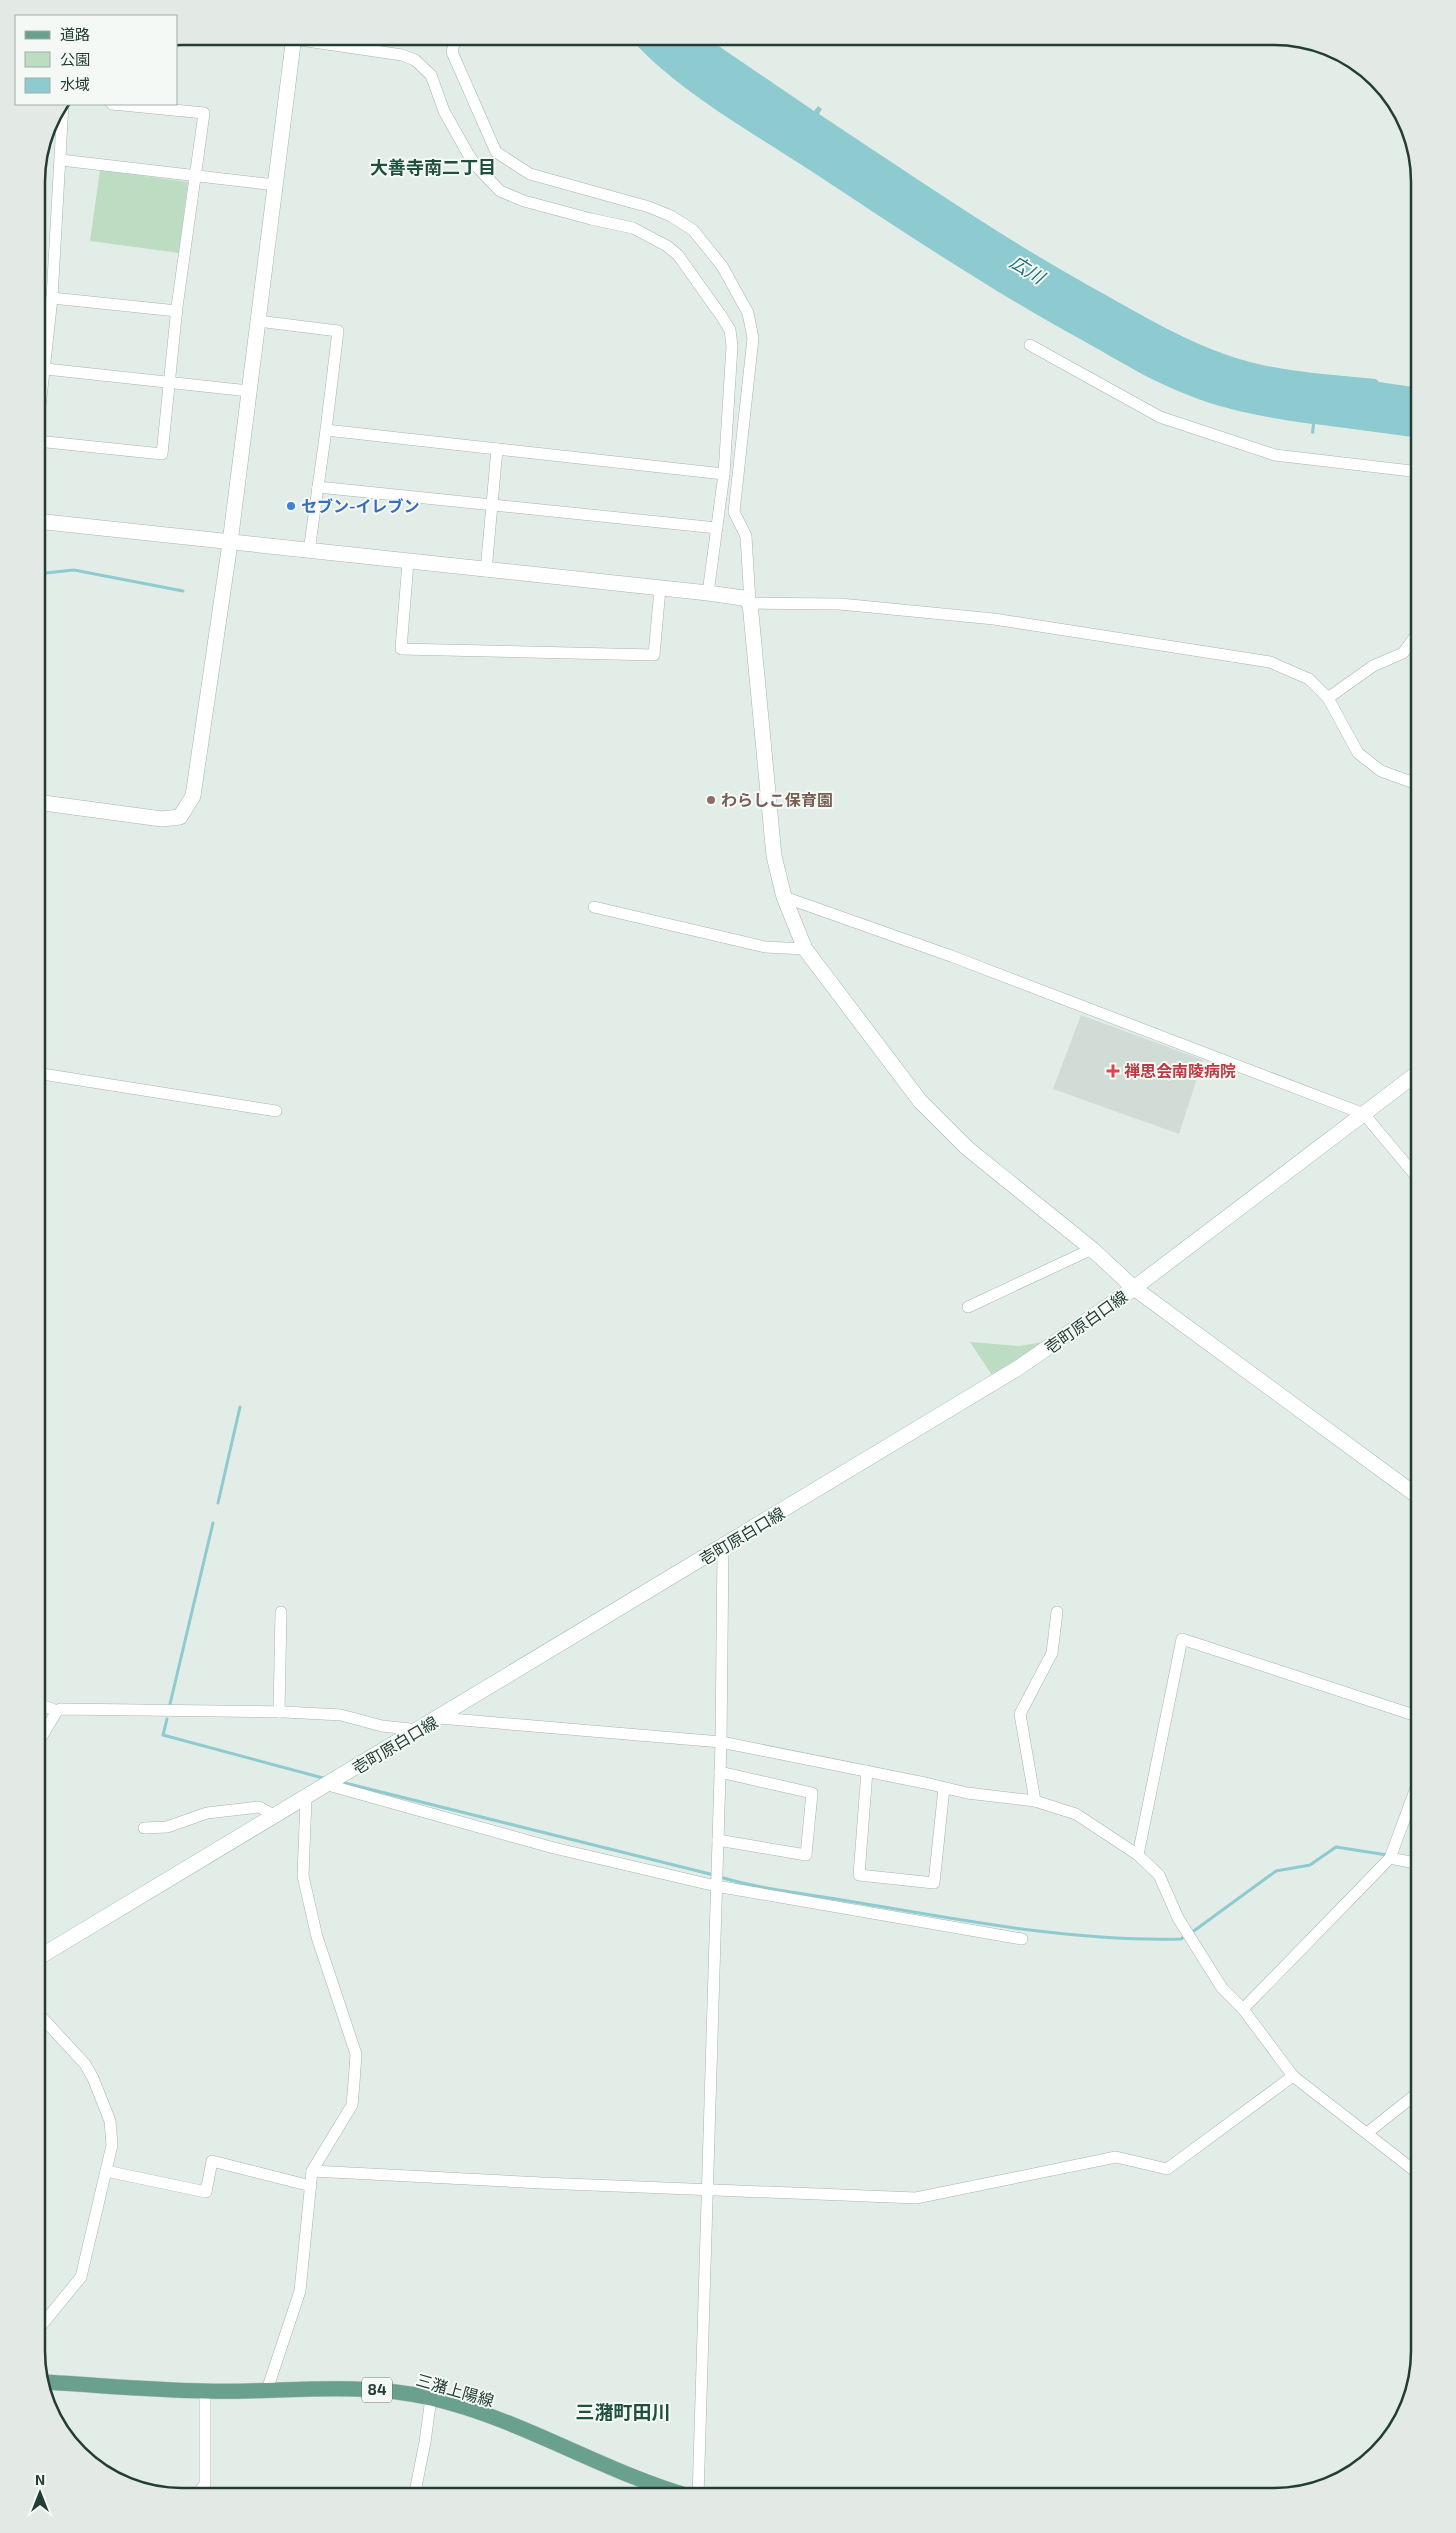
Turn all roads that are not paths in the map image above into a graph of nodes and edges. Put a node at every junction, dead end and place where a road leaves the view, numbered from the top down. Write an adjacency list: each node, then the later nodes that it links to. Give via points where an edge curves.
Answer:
1 (292, 45): 8 (street)
2 (338, 45): 21 (street, via 415,60 431,75 444,111 478,168 500,191 591,220 633,228 678,255 730,330 732,374)
3 (454, 45): 32 (street, via 452,52 496,152 530,174 648,207 693,230 722,266 748,313 753,338 734,512 746,536)
4 (122, 105): 7 (street, via 204,113)
5 (63, 114): 6 (street)
6 (61, 160): 7 (street); 9 (street)
7 (196, 176): 8 (street); 10 (street)
8 (275, 185): 11 (street)
9 (52, 298): 10 (street); 13 (street)
10 (177, 311): 15 (street)
11 (258, 321): 16 (street); 17 (street, via 338,331)
12 (1030, 345): 20 (street, via 1160,417 1266,452)
13 (46, 369): 14 (street); 15 (street)
14 (45, 376)
15 (170, 381): 16 (street); 18 (street, via 162,454)
16 (250, 391): 26 (street)
17 (326, 430): 19 (street); 22 (street)
18 (45, 442)
19 (497, 449): 21 (street); 23 (street)
20 (1411, 471)
21 (724, 474): 25 (street)
22 (318, 487): 23 (street); 27 (street)
23 (490, 504): 25 (street); 29 (street)
24 (45, 522): 26 (street)
25 (717, 528): 31 (street)
26 (230, 543): 27 (street); 36 (street, via 193,796 180,817 162,820)
27 (309, 551): 28 (street)
28 (408, 562): 29 (street); 30 (street, via 401,649 654,655)
29 (486, 571): 30 (street)
30 (660, 589): 31 (street)
31 (708, 594): 32 (street, via 743,598)
32 (750, 603): 34 (street, via 840,604 994,619 1270,662 1309,679); 37 (street, via 774,856)
33 (1411, 642): 34 (street, via 1403,653 1373,666)
34 (1328, 698): 35 (street, via 1358,754 1381,772)
35 (1411, 782)
36 (45, 803)
37 (784, 897): 39 (street); 43 (street, via 951,956)
38 (594, 907): 39 (street, via 765,947)
39 (805, 949): 45 (street, via 920,1101 967,1148)
40 (45, 1074): 42 (street)
41 (1411, 1078): 43 (street, 壱町原白口線)
42 (276, 1111)
43 (1364, 1114): 44 (street); 46 (street, 壱町原白口線)
44 (1411, 1170)
45 (1092, 1249): 46 (street); 47 (street)
46 (1134, 1288): 48 (street); 49 (street, 壱町原白口線, via 1018,1368)
47 (968, 1307)
48 (1411, 1491)
49 (723, 1547): 56 (street, 壱町原白口線); 59 (street)
50 (281, 1612): 54 (street)
51 (1057, 1612): 65 (street, via 1052,1654 1020,1714)
52 (45, 1706): 53 (street)
53 (57, 1711): 54 (street); 58 (street)
54 (280, 1712): 57 (street, via 341,1715 382,1726)
55 (1411, 1714): 70 (street, via 1182,1639)
56 (439, 1718): 57 (street, 壱町原白口線); 59 (street)
57 (419, 1730): 62 (street, 壱町原白口線)
58 (45, 1731)
59 (721, 1742): 60 (street); 61 (street)
60 (868, 1771): 63 (street); 63 (street, via 860,1875 934,1882)
61 (720, 1772): 69 (street); 69 (street, via 812,1793 806,1855)
62 (328, 1785): 64 (street, 壱町原白口線); 73 (street, via 554,1848)
63 (944, 1788): 65 (street)
64 (306, 1798): 67 (street, 壱町原白口線); 83 (street, via 304,1876 317,1937 356,2054 352,2105)
65 (1035, 1801): 70 (street, via 1076,1814)
66 (1411, 1801): 71 (street)
67 (276, 1816): 68 (street, via 259,1807 207,1813 166,1827); 75 (street, 壱町原白口線)
68 (144, 1828)
69 (718, 1840): 73 (street)
70 (1138, 1855): 76 (street, via 1159,1875 1178,1918 1222,1988)
71 (1390, 1858): 72 (street); 76 (street)
72 (1411, 1862)
73 (716, 1886): 74 (street); 85 (street)
74 (1022, 1939)
75 (45, 1951)
76 (1243, 2009): 78 (street)
77 (45, 2021): 82 (street, via 85,2064 99,2091 110,2121 112,2145)
78 (1293, 2076): 80 (street); 85 (street, via 1167,2170 1116,2157 916,2198)
79 (1411, 2098): 80 (street)
80 (1367, 2133): 81 (street)
81 (1411, 2168)
82 (106, 2171): 84 (street, via 206,2192 212,2161); 86 (street, via 81,2277)
83 (312, 2171): 84 (street); 85 (street)
84 (311, 2186): 88 (street, via 300,2291)
85 (708, 2189): 94 (street)
86 (45, 2321)
87 (49, 2382): 89 (main road, 三潴上陽線 / 84)
88 (267, 2390): 89 (main road, 三潴上陽線 / 84); 90 (main road, 三潴上陽線 / 84, via 345,2388)
89 (205, 2391): 91 (street, via 205,2484)
90 (431, 2398): 92 (street); 93 (main road, 三潴上陽線 / 84, via 475,2411)
91 (202, 2488)
92 (416, 2488)
93 (660, 2488)
94 (698, 2488)

